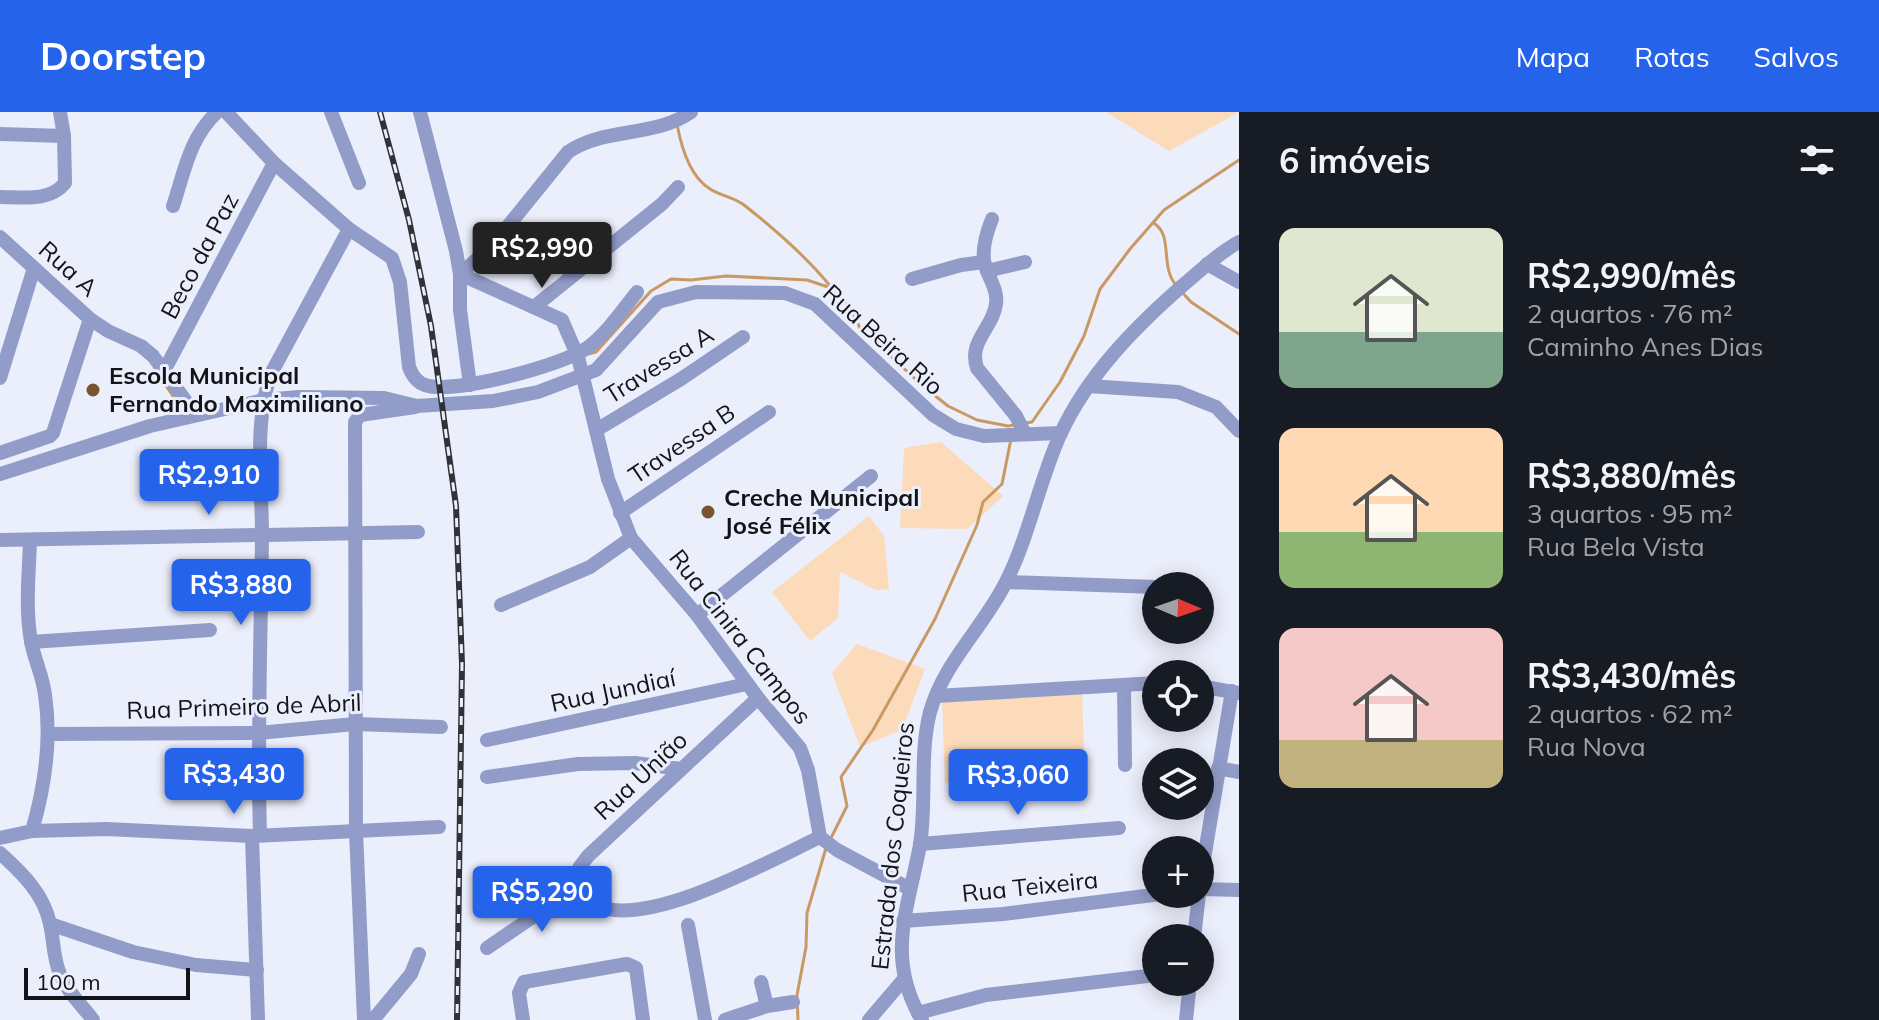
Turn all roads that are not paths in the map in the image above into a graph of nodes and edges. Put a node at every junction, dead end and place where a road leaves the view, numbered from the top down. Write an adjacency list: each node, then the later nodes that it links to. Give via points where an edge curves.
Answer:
1 (60, 112): 8 (street)
2 (217, 112): 13 (street, via 193,142)
3 (226, 112): 9 (street)
4 (331, 112): 10 (street)
5 (420, 112): 22 (street)
6 (681, 117): 22 (street, via 591,140 568,152 492,246)
7 (0, 134): 8 (street)
8 (64, 136): 12 (street, via 65,183 56,192)
9 (274, 163): 15 (street); 30 (street, Beco da Paz)
10 (359, 183)
11 (678, 187): 26 (street)
12 (0, 197)
13 (173, 206)
14 (992, 219): 20 (street)
15 (349, 229): 32 (street, via 394,263 413,376 434,387); 35 (street, via 273,370)
16 (0, 237): 21 (street, Rua A)
17 (1239, 242): 19 (street, Estrada dos Coqueiros)
18 (1025, 262): 20 (street)
19 (1207, 264): 24 (street); 33 (street, Estrada dos Coqueiros, via 1122,342)
20 (985, 266): 23 (street, via 961,265); 39 (street, via 996,305 976,343 974,361)
21 (34, 268): 27 (street, Rua A); 31 (street)
22 (460, 274): 26 (street, Rua Cinira Campos); 32 (street)
23 (912, 279)
24 (1239, 282)
25 (637, 292): 29 (street)
26 (534, 307): 29 (street, Rua Cinira Campos, via 562,320)
27 (90, 319): 30 (street, Rua A, via 141,346); 42 (street, via 53,433)
28 (743, 337): 38 (street, Travessa A)
29 (580, 364): 32 (street); 34 (street, Rua Beira Rio, via 511,398); 38 (street, Rua Cinira Campos); 39 (street, Rua Beira Rio, via 605,363 646,314 666,299 696,292 785,293 826,312 933,415 956,429 971,434)
30 (164, 371): 37 (street, Rua A)
31 (0, 378)
32 (470, 385)
33 (1089, 386): 40 (street, via 1178,392 1216,407); 41 (street, Estrada dos Coqueiros)
34 (417, 406): 35 (street, Rua Beira Rio, via 384,398 299,397); 48 (street, via 356,418)
35 (263, 408): 37 (street, Rua Beira Rio); 47 (street)
36 (769, 412): 45 (street, Travessa B)
37 (196, 415): 43 (street, Rua Beira Rio)
38 (598, 429): 45 (street, Rua Cinira Campos)
39 (1018, 430): 41 (street, Rua Beira Rio)
40 (1239, 431)
41 (1061, 433): 52 (street, Estrada dos Coqueiros)
42 (0, 453)
43 (0, 474)
44 (871, 476): 55 (street)
45 (620, 513): 49 (street, Rua Cinira Campos)
46 (418, 532): 48 (street)
47 (262, 535): 48 (street); 51 (street); 67 (street)
48 (357, 535): 65 (street)
49 (631, 538): 54 (street, via 590,567); 55 (street, Rua Cinira Campos)
50 (0, 540): 51 (street)
51 (30, 541): 57 (street)
52 (1006, 582): 53 (street); 63 (street, Estrada dos Coqueiros, via 954,659)
53 (1142, 587)
54 (501, 605)
55 (697, 615): 58 (street, Rua Cinira Campos)
56 (210, 630): 57 (street)
57 (31, 642): 68 (street)
58 (747, 684): 64 (street, Rua Cinira Campos); 69 (street, Rua Jundiaí)
59 (1142, 684): 60 (street)
60 (1124, 685): 63 (street); 70 (street)
61 (1214, 688): 62 (street)
62 (1235, 692): 71 (street)
63 (936, 696): 83 (street, Estrada dos Coqueiros, via 927,726)
64 (758, 698): 72 (street, Rua União); 82 (street, Rua Cinira Campos, via 805,758)
65 (355, 724): 66 (street, Rua Primeiro de Abril); 67 (street, Rua Primeiro de Abril); 78 (street)
66 (441, 727)
67 (258, 733): 68 (street, Rua Primeiro de Abril); 79 (street)
68 (48, 734): 77 (street, via 43,790)
69 (487, 740)
70 (1125, 765)
71 (1218, 768): 73 (street); 80 (street)
72 (681, 769): 74 (street, via 592,763); 85 (street, Rua União, via 588,856)
73 (1239, 772)
74 (487, 777)
75 (439, 827): 78 (street)
76 (1119, 828): 83 (street)
77 (32, 831): 79 (street); 81 (street)
78 (356, 831): 79 (street); 106 (street)
79 (256, 836): 95 (street)
80 (1207, 836)
81 (0, 838)
82 (827, 842): 85 (street, via 658,907 603,908); 86 (street)
83 (920, 844): 86 (street, Estrada dos Coqueiros)
84 (0, 853): 91 (street, via 35,890)
85 (575, 888): 93 (street)
86 (910, 889): 90 (street, Estrada dos Coqueiros)
87 (1239, 890): 88 (street)
88 (1214, 891)
89 (1142, 896): 90 (street, Rua Teixeira)
90 (903, 921): 97 (street, Estrada dos Coqueiros)
91 (50, 924): 95 (street, via 133,952); 104 (street, via 60,977)
92 (688, 925): 110 (street)
93 (487, 948)
94 (419, 954): 107 (street, via 411,974)
95 (257, 970): 105 (street)
96 (1142, 977): 102 (street, via 986,995)
97 (904, 979): 102 (street); 111 (street, Estrada dos Coqueiros)
98 (761, 982): 101 (street)
99 (1189, 996): 112 (street)
100 (793, 1002): 101 (street)
101 (767, 1006): 103 (street)
102 (920, 1017)
103 (734, 1019)
104 (93, 1020)
105 (258, 1020)
106 (364, 1020)
107 (373, 1020)
108 (523, 1020): 109 (street, via 519,993 524,982 627,964 636,968)
109 (643, 1020)
110 (705, 1020)
111 (869, 1020)
112 (1186, 1020)

